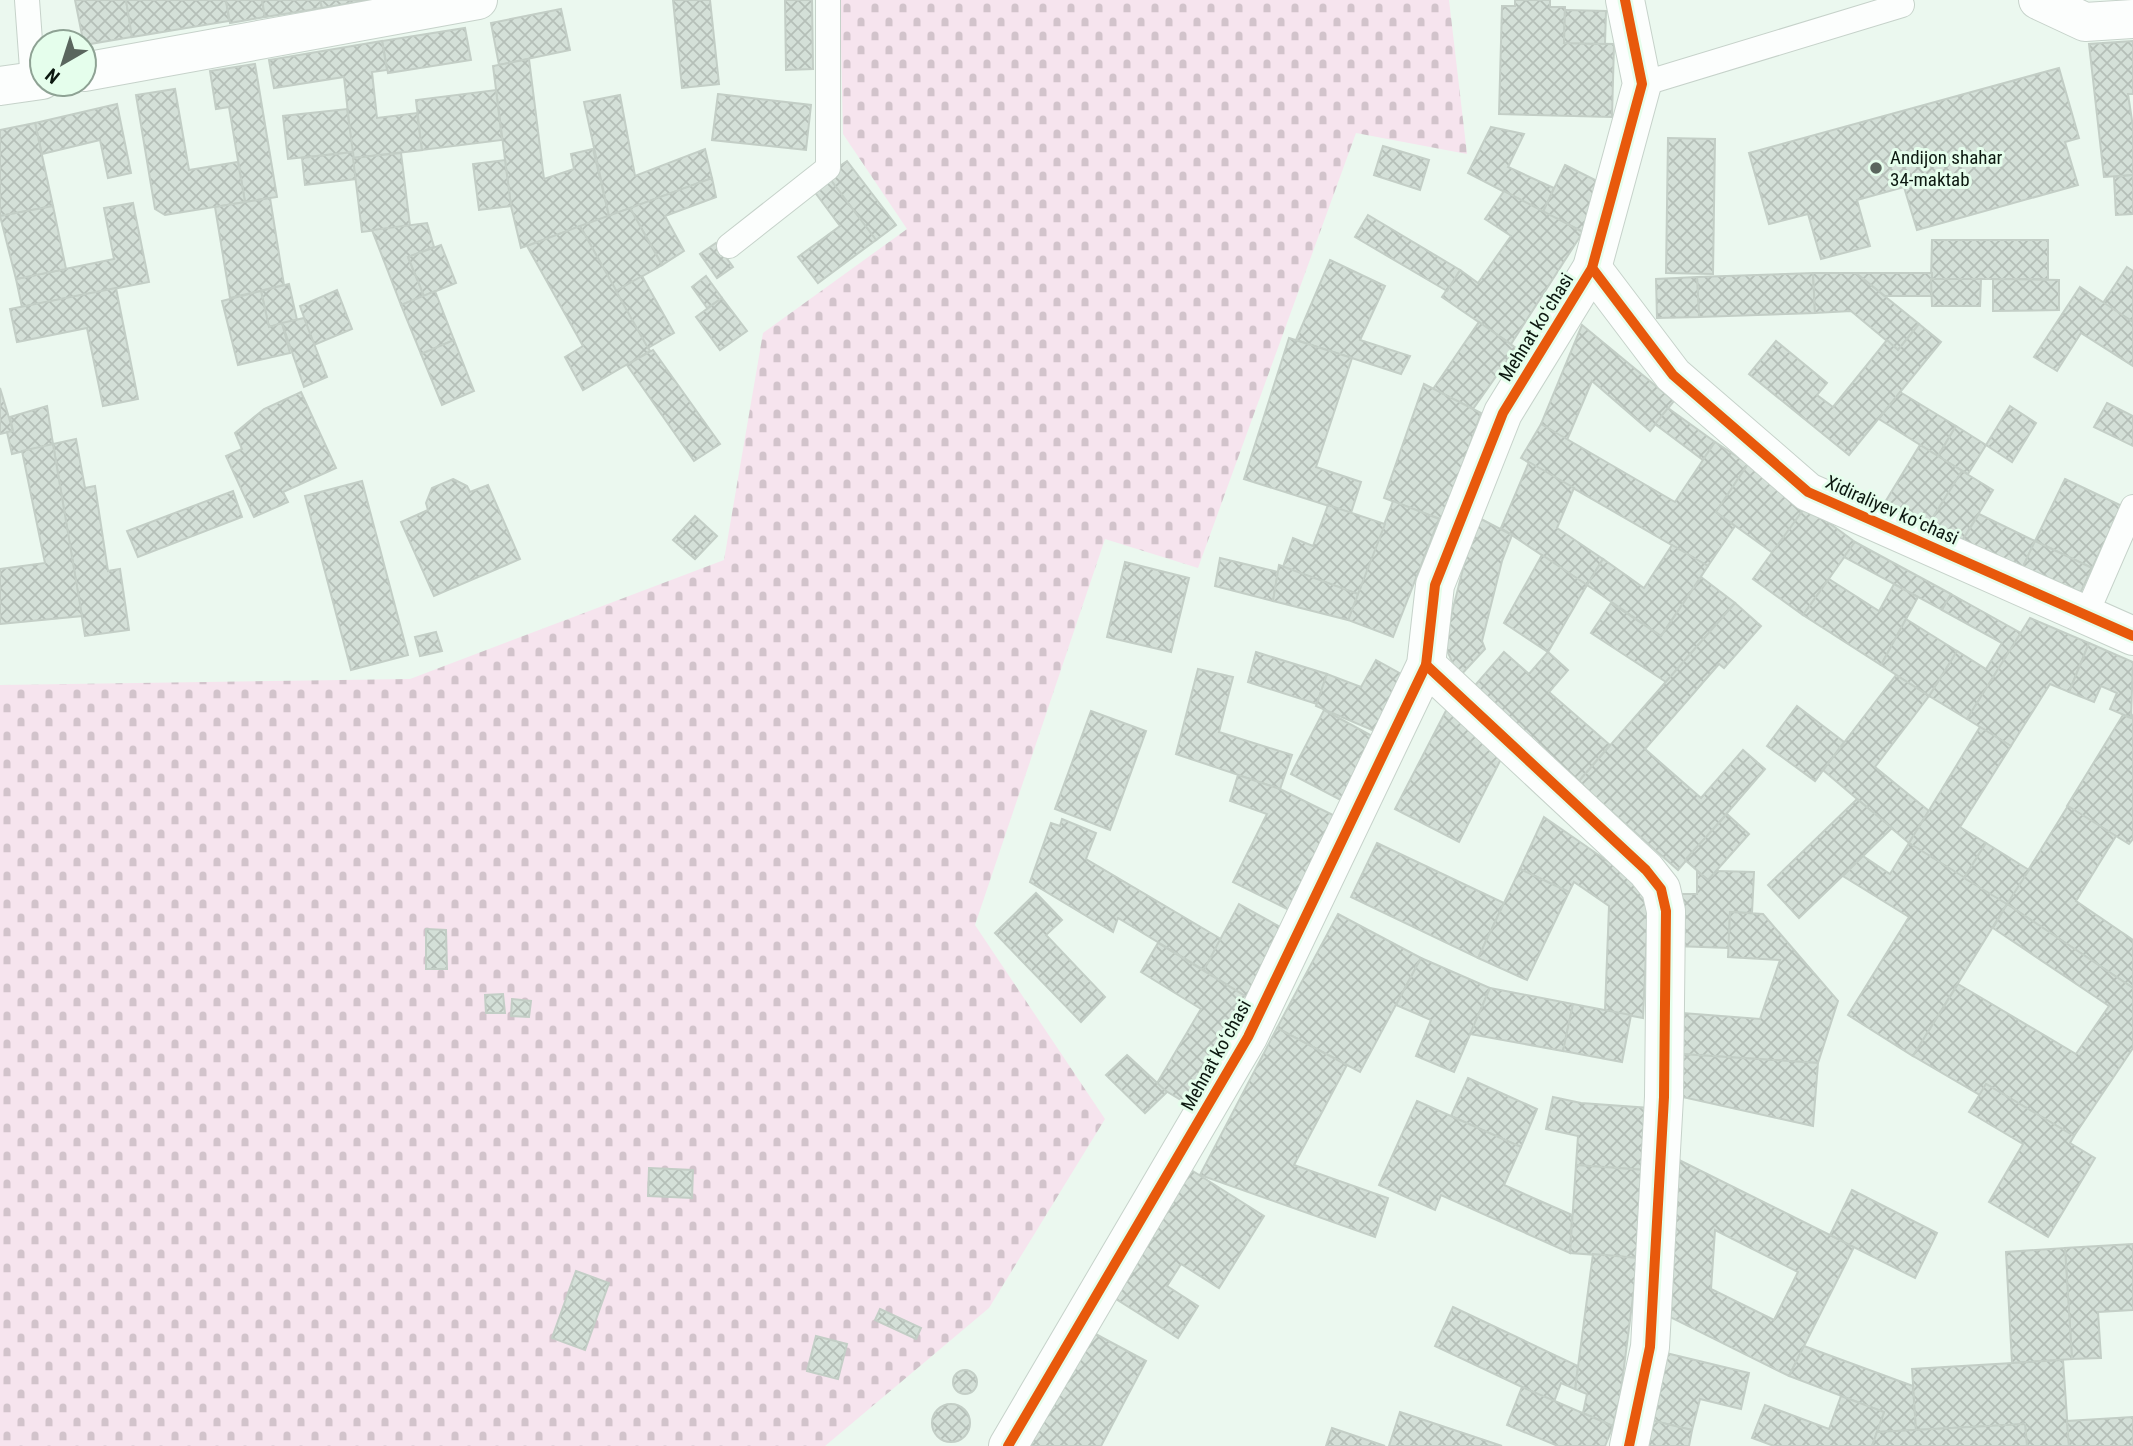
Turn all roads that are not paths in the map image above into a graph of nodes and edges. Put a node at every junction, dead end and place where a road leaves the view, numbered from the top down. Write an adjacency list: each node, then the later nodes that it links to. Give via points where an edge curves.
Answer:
1 (27, 0): 9 (lane)
2 (478, 0): 8 (street)
3 (828, 0): 11 (lane, via 828,168)
4 (1625, 0): 10 (street, Mehnat koʻchasi)
5 (2038, 0): 7 (street, via 2085,22)
6 (1902, 5): 10 (lane)
7 (2133, 19)
8 (98, 69)
9 (25, 82)
10 (1642, 85): 12 (street, Mehnat koʻchasi)
11 (729, 246)
12 (1592, 268): 14 (street, Xidiraliyev koʻchasi, via 1673,375 1808,492); 16 (street, Mehnat koʻchasi, via 1503,413 1435,585)
13 (2133, 507): 14 (lane)
14 (2086, 615): 15 (street, Xidiraliyev koʻchasi)
15 (2133, 636)
16 (1426, 665): 17 (street, Mehnat koʻchasi, via 1248,1037); 18 (street, via 1661,889 1666,911 1664,1097 1650,1347)
17 (1008, 1446)
18 (1629, 1446)

